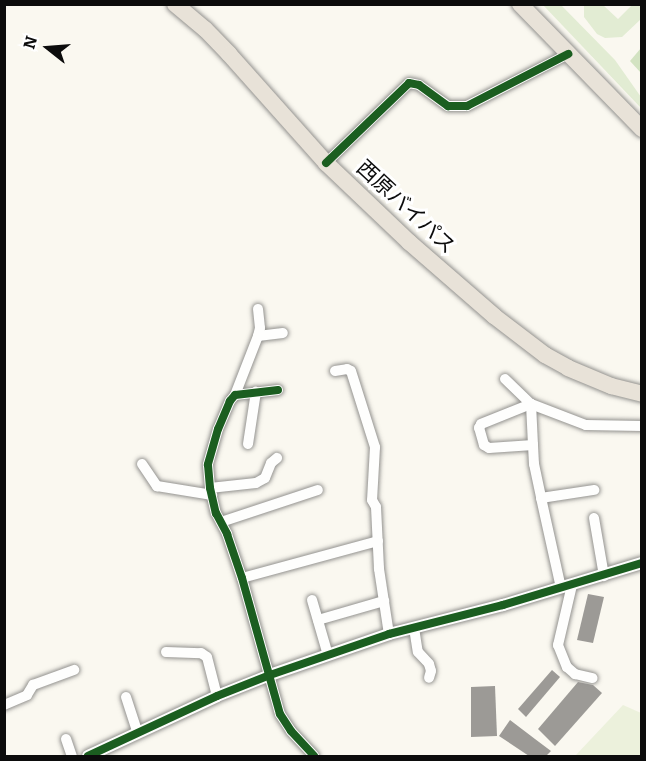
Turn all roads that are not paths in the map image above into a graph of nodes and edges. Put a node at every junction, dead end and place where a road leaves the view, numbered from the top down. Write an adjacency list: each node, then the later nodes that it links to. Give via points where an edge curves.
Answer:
1 (175, 4): 5 (highway, 西原バイパス, via 229,54)
2 (520, 4): 3 (highway)
3 (568, 54): 4 (highway); 5 (street, via 467,106 448,106 419,85 409,83)
4 (642, 129)
5 (326, 163): 13 (highway, 西原バイパス, via 441,271 519,336 568,368)
6 (258, 309): 8 (street)
7 (283, 333): 8 (street)
8 (258, 336): 14 (street)
9 (335, 370): 27 (street, via 351,371 375,447 372,500)
10 (505, 379): 15 (street)
11 (278, 390): 12 (street)
12 (256, 392): 14 (street); 17 (street)
13 (642, 394)
14 (235, 395): 23 (street, via 218,429 208,465)
15 (531, 404): 16 (street, via 586,424); 18 (street); 18 (street, via 479,428 484,445 489,448)
16 (642, 426)
17 (248, 444)
18 (533, 445): 24 (street)
19 (278, 458): 23 (street, via 265,478 256,483)
20 (142, 464): 23 (street, via 157,486)
21 (594, 489): 24 (street)
22 (318, 490): 26 (street)
23 (211, 492): 26 (street)
24 (542, 498): 31 (street)
25 (594, 518): 29 (street)
26 (221, 522): 30 (street)
27 (378, 541): 30 (street); 33 (street)
28 (642, 563): 29 (street)
29 (604, 576): 31 (street)
30 (242, 578): 40 (street)
31 (566, 586): 35 (street); 42 (street, via 558,645 567,667)
32 (312, 600): 34 (street)
33 (384, 601): 34 (street); 36 (street)
34 (318, 620): 38 (street)
35 (414, 628): 36 (street); 41 (street, via 418,652 431,670)
36 (389, 634): 38 (street)
37 (166, 652): 43 (street, via 201,653 207,657)
38 (328, 655): 40 (street)
39 (74, 670): 45 (street, via 33,686 27,695)
40 (270, 675): 43 (street); 50 (street, via 280,714)
41 (429, 678)
42 (593, 678)
43 (217, 696): 46 (street)
44 (126, 698): 46 (street)
45 (4, 705)
46 (138, 733): 49 (street)
47 (66, 739): 48 (street)
48 (72, 756)
49 (88, 756)
50 (314, 756)

